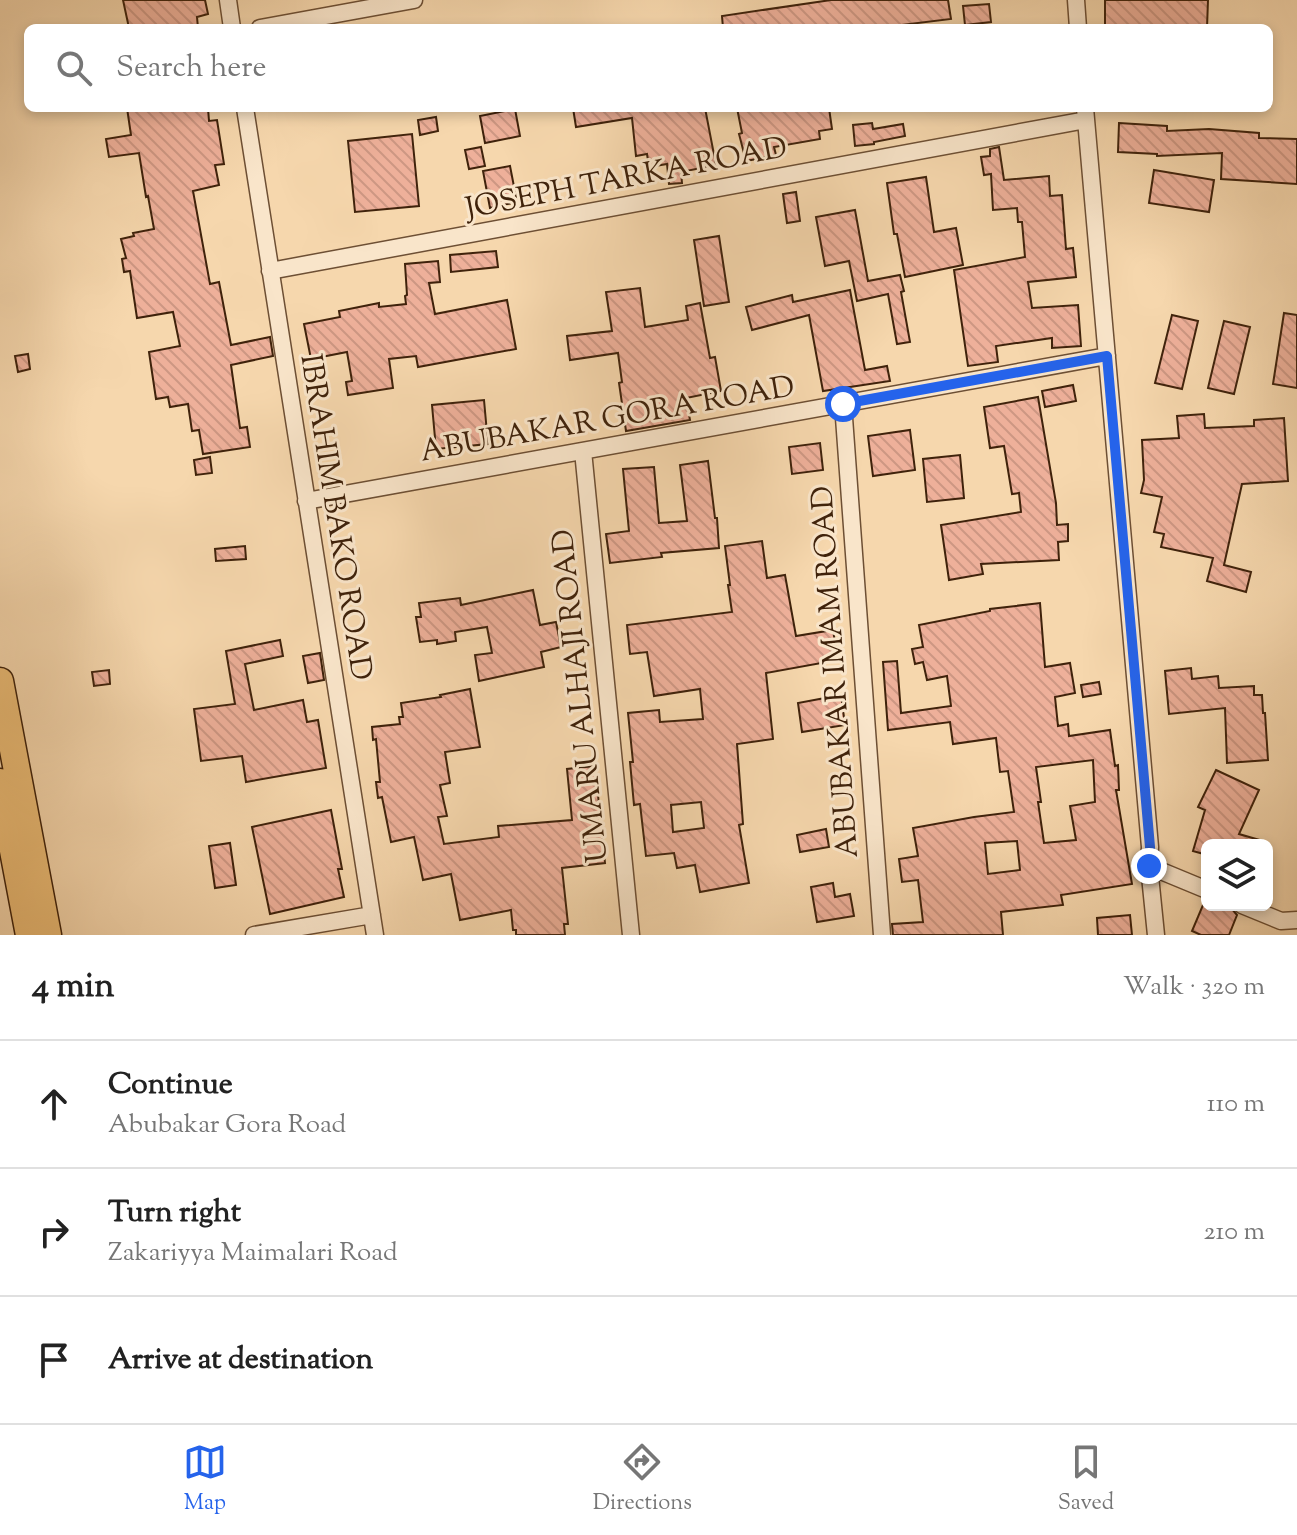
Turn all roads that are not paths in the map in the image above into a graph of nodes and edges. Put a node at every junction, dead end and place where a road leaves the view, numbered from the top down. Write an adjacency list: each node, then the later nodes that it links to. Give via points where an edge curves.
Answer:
1 (228, 0): 4 (street)
2 (414, 0): 5 (street)
3 (1076, 0): 6 (street)
4 (231, 24)
5 (282, 24)
6 (1078, 24)
7 (246, 112): 9 (street, IBRAHIM BAKO ROAD)
8 (1086, 114): 9 (street, JOSEPH TARKA ROAD); 10 (street)
9 (270, 271): 13 (street, IBRAHIM BAKO ROAD)
10 (1107, 356): 11 (street, ABUBAKAR GORA ROAD); 16 (street)
11 (843, 404): 12 (street, ABUBAKAR GORA ROAD); 26 (street, ABUBAKAR IMAM ROAD)
12 (583, 451): 13 (street, ABUBAKAR GORA ROAD); 25 (street, UMARU ALHAJI ROAD)
13 (306, 501): 19 (street, IBRAHIM BAKO ROAD)
14 (0, 681): 22 (highway)
15 (0, 782): 21 (highway)
16 (1149, 866): 17 (street); 27 (street)
17 (1201, 888)
18 (1257, 911): 20 (street, via 1281,921)
19 (372, 915): 23 (street); 24 (street, IBRAHIM BAKO ROAD)
20 (1297, 920)
21 (29, 935)
22 (48, 935)
23 (254, 935)
24 (375, 935)
25 (631, 935)
26 (882, 935)
27 (1156, 935)

